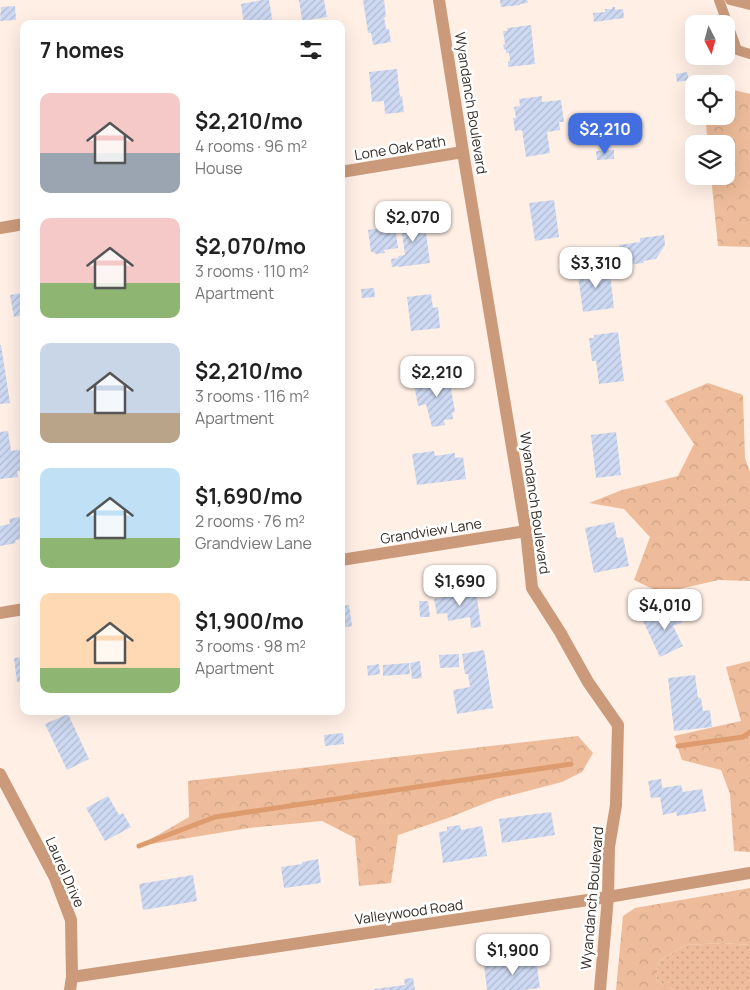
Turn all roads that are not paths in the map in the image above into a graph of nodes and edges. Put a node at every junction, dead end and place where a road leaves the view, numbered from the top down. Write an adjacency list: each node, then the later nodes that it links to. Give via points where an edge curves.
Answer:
1 (439, 0): 6 (street, Wyandanch Boulevard)
2 (720, 0): 5 (lane, via 737,50)
3 (730, 0): 4 (lane)
4 (750, 5)
5 (750, 54)
6 (463, 152): 7 (street, Lone Oak Path); 10 (street, Wyandanch Boulevard)
7 (345, 171)
8 (20, 225): 9 (street)
9 (0, 228)
10 (526, 531): 11 (street, Grandview Lane); 16 (street, Wyandanch Boulevard, via 532,588 588,682 618,725 616,805 609,847)
11 (345, 559)
12 (20, 610): 13 (street)
13 (0, 613)
14 (0, 774): 17 (street, Laurel Drive, via 54,878 71,920)
15 (750, 873): 16 (street, Valleywood Road)
16 (608, 897): 17 (street, Valleywood Road); 18 (street, Wyandanch Boulevard)
17 (71, 984)
18 (600, 990)

